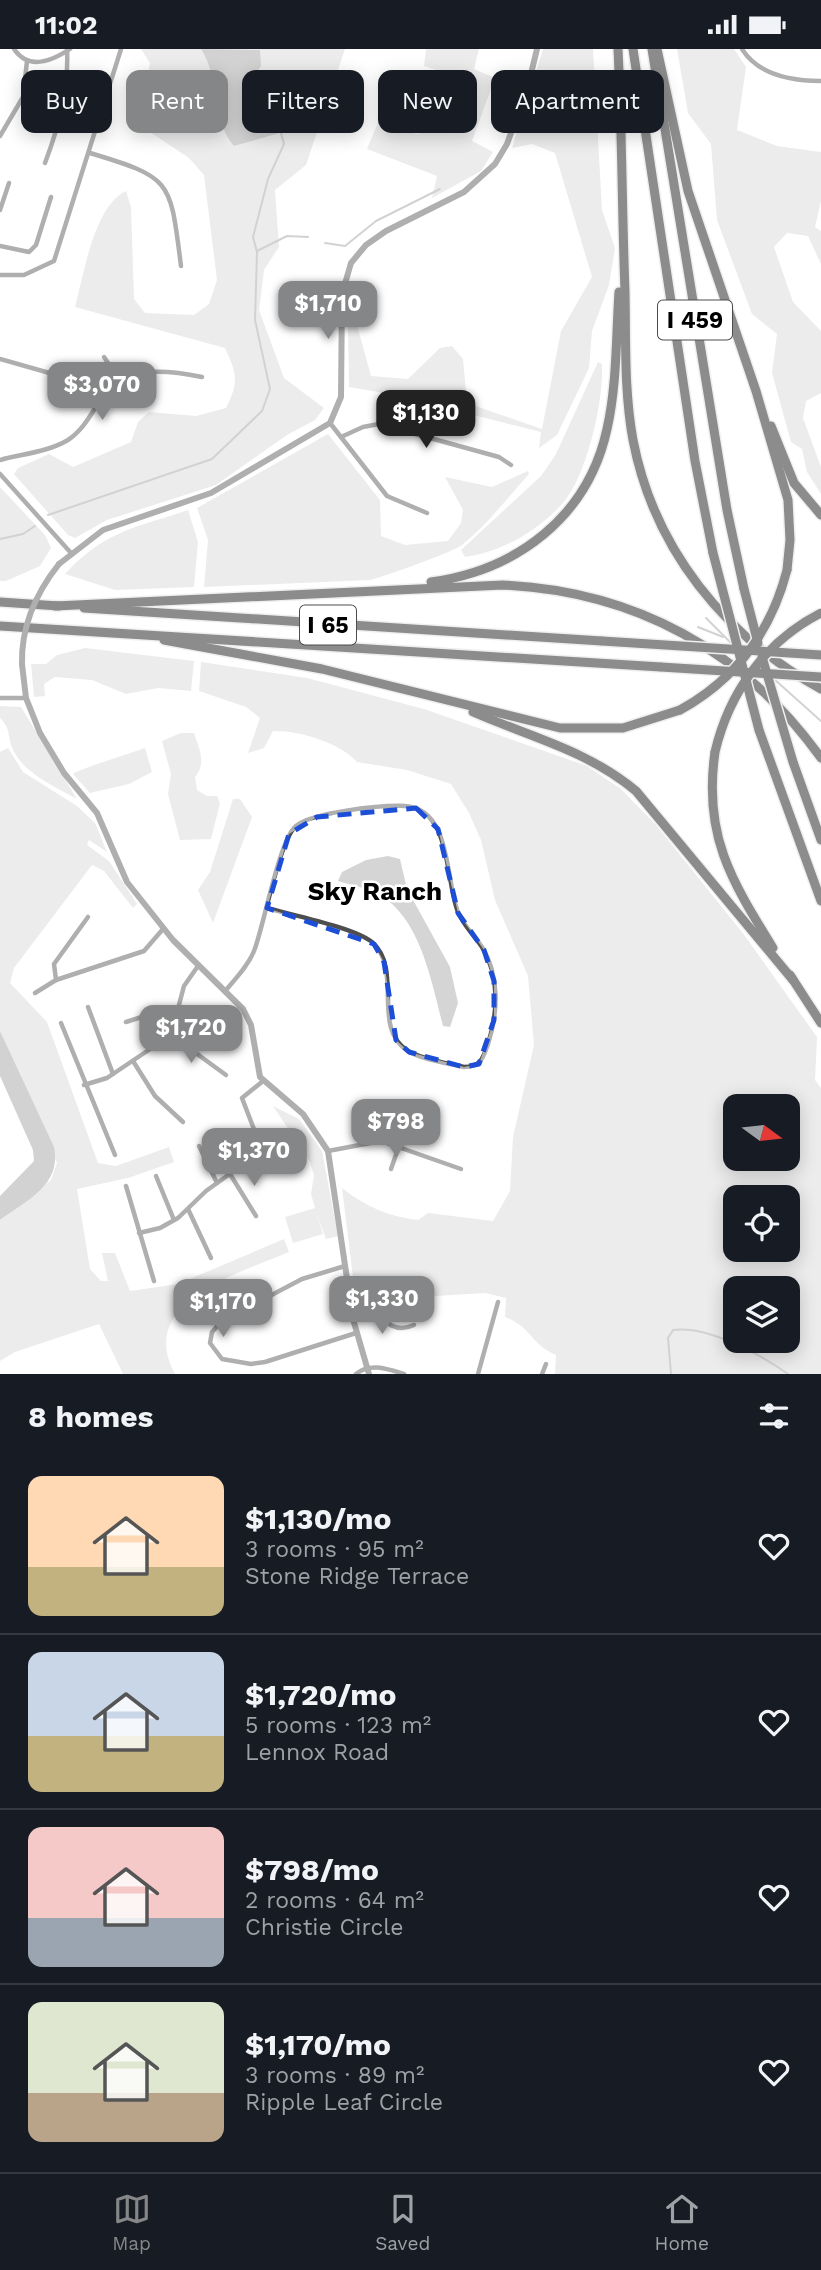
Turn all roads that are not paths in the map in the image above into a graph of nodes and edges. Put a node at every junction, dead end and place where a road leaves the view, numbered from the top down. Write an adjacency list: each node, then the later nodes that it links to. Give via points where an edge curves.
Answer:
1 (14, 49): 10 (street)
2 (120, 49): 13 (street)
3 (537, 49): 28 (street, via 528,86 495,164 464,192 386,231 351,263 342,294 341,397)
4 (618, 49): 18 (highway)
5 (633, 49): 50 (highway, I 459, bridge, via 713,553 759,730)
6 (652, 49): 49 (highway, I 459, bridge, via 727,510 744,589 793,762)
7 (657, 49): 27 (highway, via 688,191)
8 (742, 49): 11 (street, via 766,71)
9 (68, 50): 10 (street, via 46,61); 14 (street, via 59,125)
10 (27, 61): 12 (street, via 23,97)
11 (821, 81)
12 (0, 136)
13 (90, 153): 20 (street, via 142,169 162,185 173,206); 21 (street, via 54,261 24,275)
14 (45, 163)
15 (9, 183): 17 (street)
16 (51, 197): 19 (street, via 36,245 29,252)
17 (0, 210)
18 (623, 241): 36 (highway, via 608,428 593,472 574,503 537,542 498,565 468,576); 44 (highway, via 630,416 643,476 662,525 689,573 740,634 783,668)
19 (0, 246)
20 (181, 266)
21 (0, 275)
22 (104, 357): 26 (street)
23 (1, 358): 24 (street)
24 (53, 374)
25 (202, 377): 26 (street, via 152,370)
26 (120, 381): 30 (street, via 69,439)
27 (756, 391): 34 (highway, via 794,483); 47 (highway, bridge, via 788,500 790,540 787,570 770,620 744,659 714,689 680,710 624,728 578,730)
28 (330, 423): 29 (street); 35 (street, via 211,493 103,530)
29 (341, 437): 31 (street, via 379,424 499,457); 33 (street, via 387,496)
30 (0, 460)
31 (511, 465)
32 (0, 474): 35 (street)
33 (427, 513)
34 (821, 515)
35 (71, 553): 46 (street, bridge, via 32,607 23,639)
36 (388, 589): 38 (highway); 48 (highway, via 534,586 625,606 670,625 723,659 787,715)
37 (0, 602): 38 (highway, I 65)
38 (55, 606): 42 (highway, I 65, bridge)
39 (821, 613): 56 (highway, bridge, via 781,640 751,672 728,710 715,752 712,805 720,853 733,883)
40 (0, 626): 41 (highway, I 65)
41 (121, 633): 43 (highway, I 65, bridge); 47 (highway, via 322,669)
42 (821, 655)
43 (821, 677)
44 (821, 689)
45 (0, 698): 46 (street)
46 (26, 698): 53 (street, via 54,758 97,813 127,882)
47 (452, 702): 56 (highway, via 570,748 615,773 657,814)
48 (821, 758)
49 (821, 840)
50 (821, 901)
51 (267, 908): 51 (street, via 289,834 297,825 317,817 390,807 424,812 440,837 458,913 484,950 494,981 496,1011 482,1060 464,1067 409,1052 392,1033 384,962 374,944 359,935); 57 (street, via 249,962)
52 (88, 917): 55 (street, via 54,964)
53 (163, 929): 54 (street); 55 (street, via 144,951)
54 (198, 966): 57 (street); 60 (street, via 184,986)
55 (56, 979): 58 (street)
56 (793, 980): 63 (highway)
57 (226, 990): 68 (street, via 251,1025)
58 (35, 993)
59 (88, 1007): 66 (street)
60 (177, 1018): 61 (street, via 154,1013); 64 (street)
61 (126, 1021)
62 (61, 1023): 69 (street)
63 (821, 1023)
64 (171, 1035): 65 (street); 67 (street)
65 (133, 1061): 66 (street); 70 (street, via 155,1097)
66 (113, 1074): 69 (street)
67 (226, 1076)
68 (263, 1081): 73 (street, via 303,1114); 77 (street, via 242,1098 260,1145 256,1155)
69 (84, 1085): 74 (street)
70 (183, 1122)
71 (199, 1146): 79 (street)
72 (399, 1146): 73 (street, via 375,1141); 75 (street); 76 (street)
73 (328, 1151): 86 (street)
74 (115, 1155)
75 (461, 1169)
76 (391, 1170)
77 (230, 1174): 79 (street); 82 (street)
78 (156, 1176): 83 (street)
79 (217, 1183): 81 (street)
80 (126, 1186): 84 (street)
81 (188, 1209): 83 (street); 85 (street)
82 (257, 1216)
83 (174, 1220): 84 (street)
84 (139, 1233): 87 (street)
85 (211, 1258)
86 (345, 1266): 88 (street); 91 (street, via 302,1279 222,1321 212,1332 210,1343 222,1359 257,1364)
87 (154, 1280)
88 (351, 1302): 90 (street, via 368,1303 388,1325); 91 (street)
89 (498, 1302): 96 (street)
90 (414, 1325)
91 (356, 1332): 93 (street)
92 (546, 1364): 97 (street)
93 (368, 1371): 94 (street); 95 (street)
94 (356, 1374)
95 (404, 1374)
96 (478, 1374)
97 (542, 1374)

